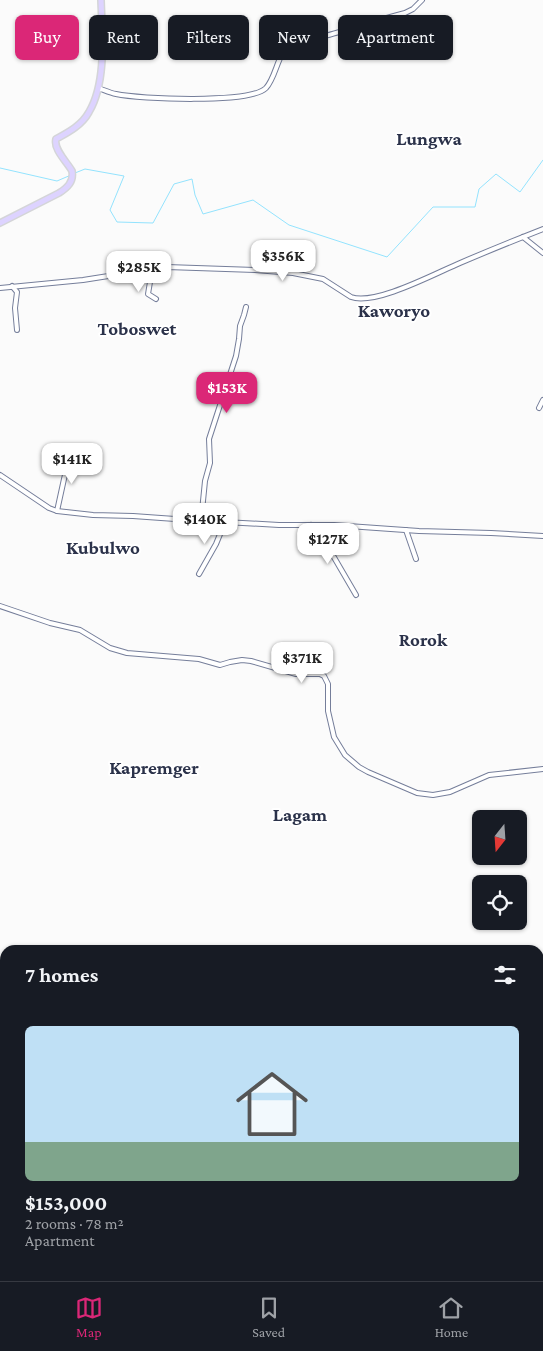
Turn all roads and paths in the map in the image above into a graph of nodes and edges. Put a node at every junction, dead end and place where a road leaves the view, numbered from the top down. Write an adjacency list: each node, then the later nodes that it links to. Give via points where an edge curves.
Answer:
1 (101, 0): 3 (main road, via 102,58)
2 (422, 0): 3 (street, via 405,13 291,43 282,54 266,88 255,93 196,100 116,94)
3 (98, 88): 4 (main road, via 89,112 72,130 56,138 56,147 72,171 71,183 59,193)
4 (0, 223)
5 (543, 229): 6 (street)
6 (523, 237): 7 (street); 8 (street, via 417,282 365,299 351,297 322,279 293,273)
7 (543, 254)
8 (145, 268): 9 (street, via 83,280); 11 (street, via 151,276 148,294)
9 (12, 286): 10 (street); 13 (street, via 17,292)
10 (0, 288)
11 (156, 298)
12 (246, 307): 19 (street, via 236,356 209,439 209,468)
13 (17, 330)
14 (543, 400): 15 (street)
15 (539, 408)
16 (70, 455): 18 (street)
17 (0, 475): 18 (street)
18 (57, 511): 19 (street)
19 (201, 521): 20 (street)
20 (225, 522): 21 (street); 25 (street)
21 (311, 525): 22 (street); 26 (street)
22 (406, 530): 23 (street); 24 (street)
23 (543, 536)
24 (416, 559)
25 (199, 574)
26 (356, 595)
27 (0, 606): 28 (street, via 80,630 110,648 127,653 199,659 220,665 242,660 296,674 320,674 328,684 328,712 334,737 345,755 359,767 417,793 450,792 489,775)
28 (543, 769)

